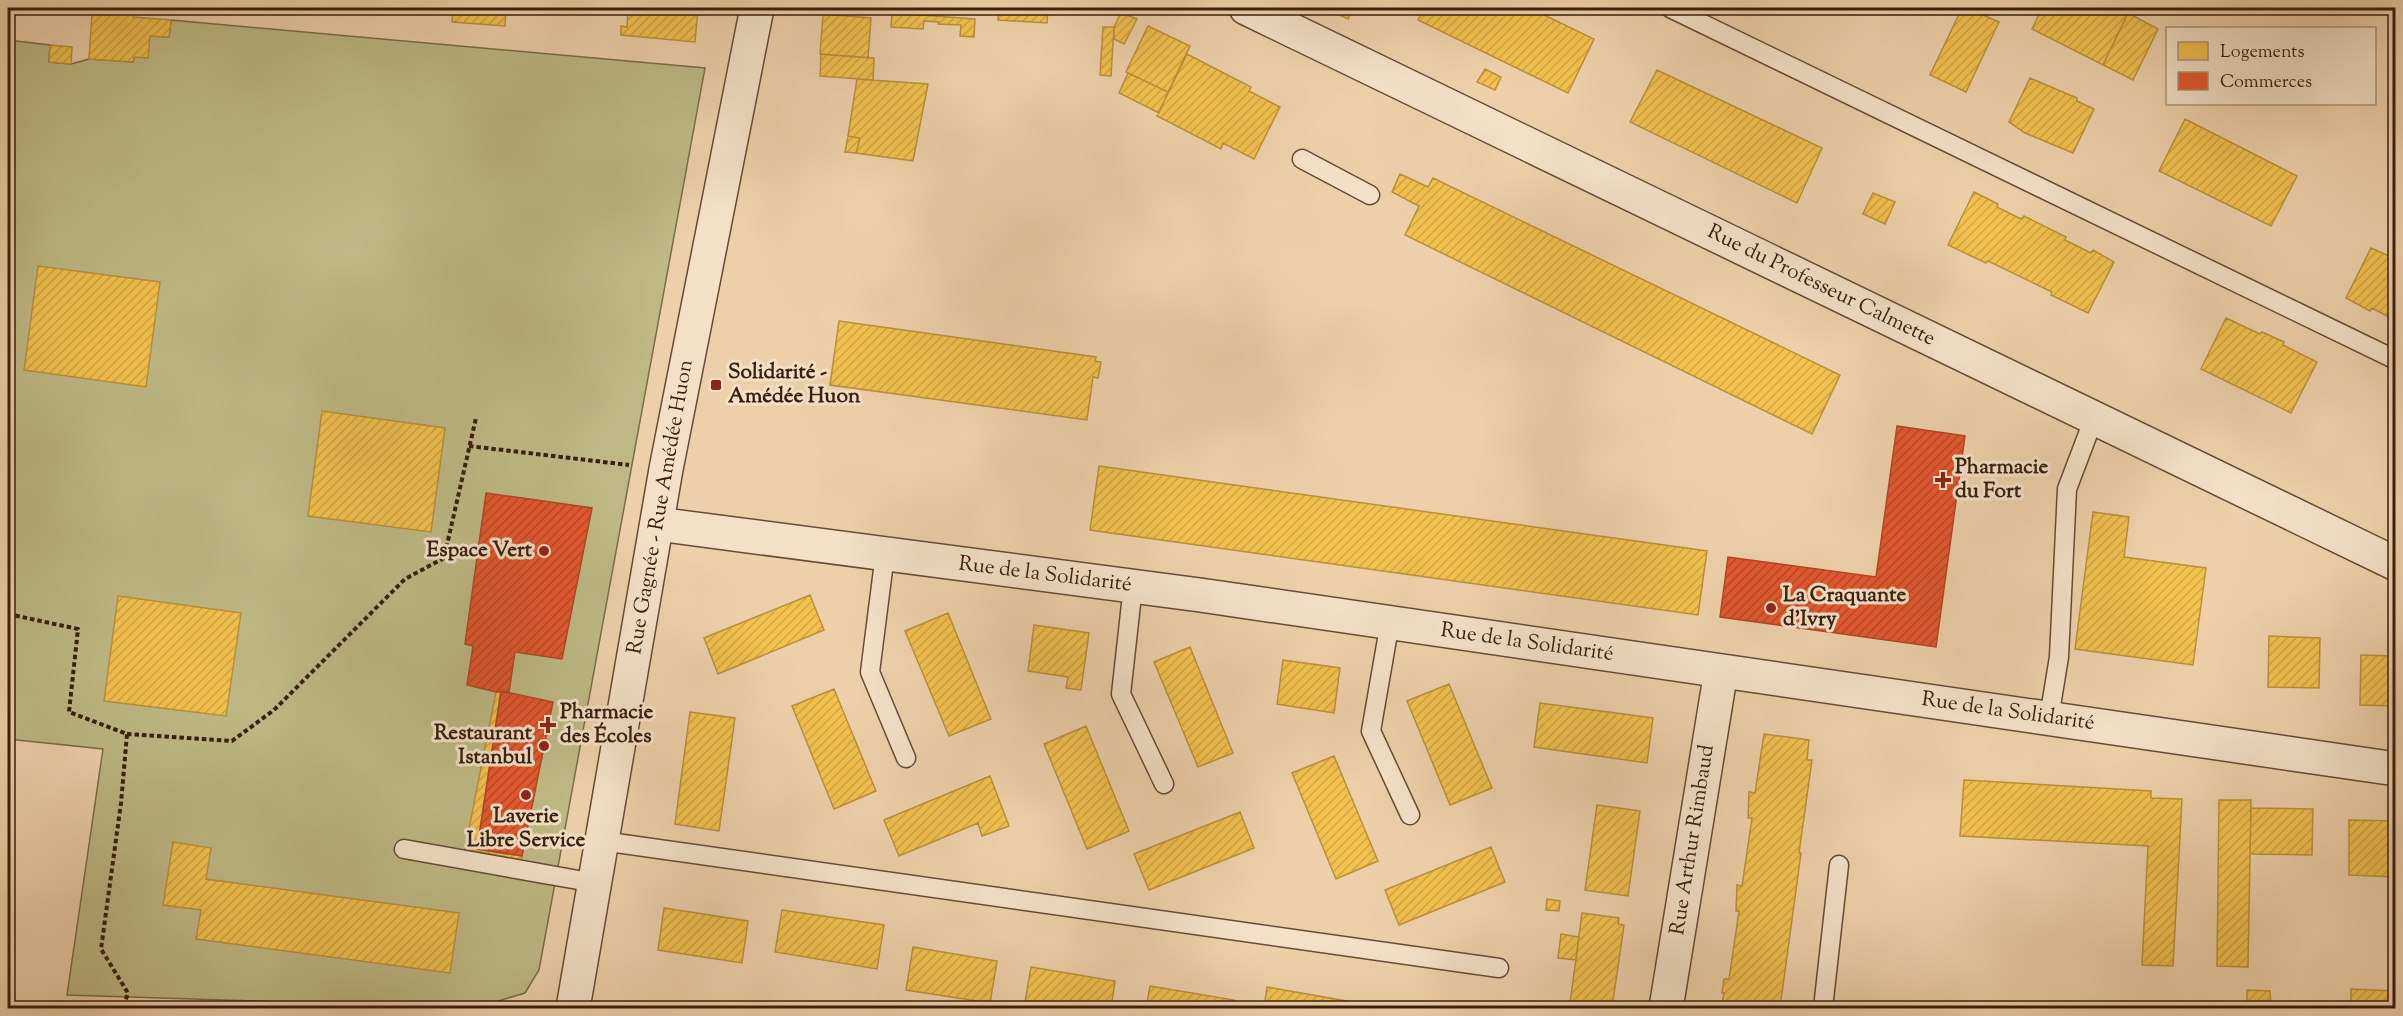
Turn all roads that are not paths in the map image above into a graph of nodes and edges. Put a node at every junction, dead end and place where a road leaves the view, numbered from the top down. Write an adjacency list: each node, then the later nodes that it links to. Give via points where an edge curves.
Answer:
1 (757, 8): 8 (street, Rue Gagnée - Rue Amédée Huon)
2 (1246, 8): 7 (street, Rue du Professeur Calmette)
3 (1670, 8): 6 (lane)
4 (1302, 159): 5 (lane)
5 (1370, 195)
6 (2396, 360)
7 (2094, 418): 10 (street, Rue du Professeur Calmette); 14 (lane, via 2067,489 2060,657)
8 (657, 524): 9 (street, Rue de la Solidarité); 19 (street, Rue Gagnée - Rue Amédée Huon)
9 (885, 554): 11 (street, Rue de la Solidarité); 15 (lane, via 870,672)
10 (2396, 564)
11 (1133, 586): 12 (street, Rue de la Solidarité); 17 (lane, via 1121,694)
12 (1390, 622): 13 (street, Rue de la Solidarité); 18 (lane, via 1371,731)
13 (1721, 671): 14 (street, Rue de la Solidarité); 25 (street, Rue Arthur Rimbaud)
14 (2049, 718): 16 (street, Rue de la Solidarité)
15 (906, 758)
16 (2396, 769)
17 (1164, 784)
18 (1410, 815)
19 (602, 841): 22 (street, Rue Gagnée - Rue Amédée Huon); 23 (lane)
20 (404, 849): 22 (lane)
21 (1839, 865): 26 (lane)
22 (595, 883): 24 (street, Rue Gagnée - Rue Amédée Huon)
23 (1499, 968)
24 (573, 1008)
25 (1666, 1008)
26 (1823, 1008)

